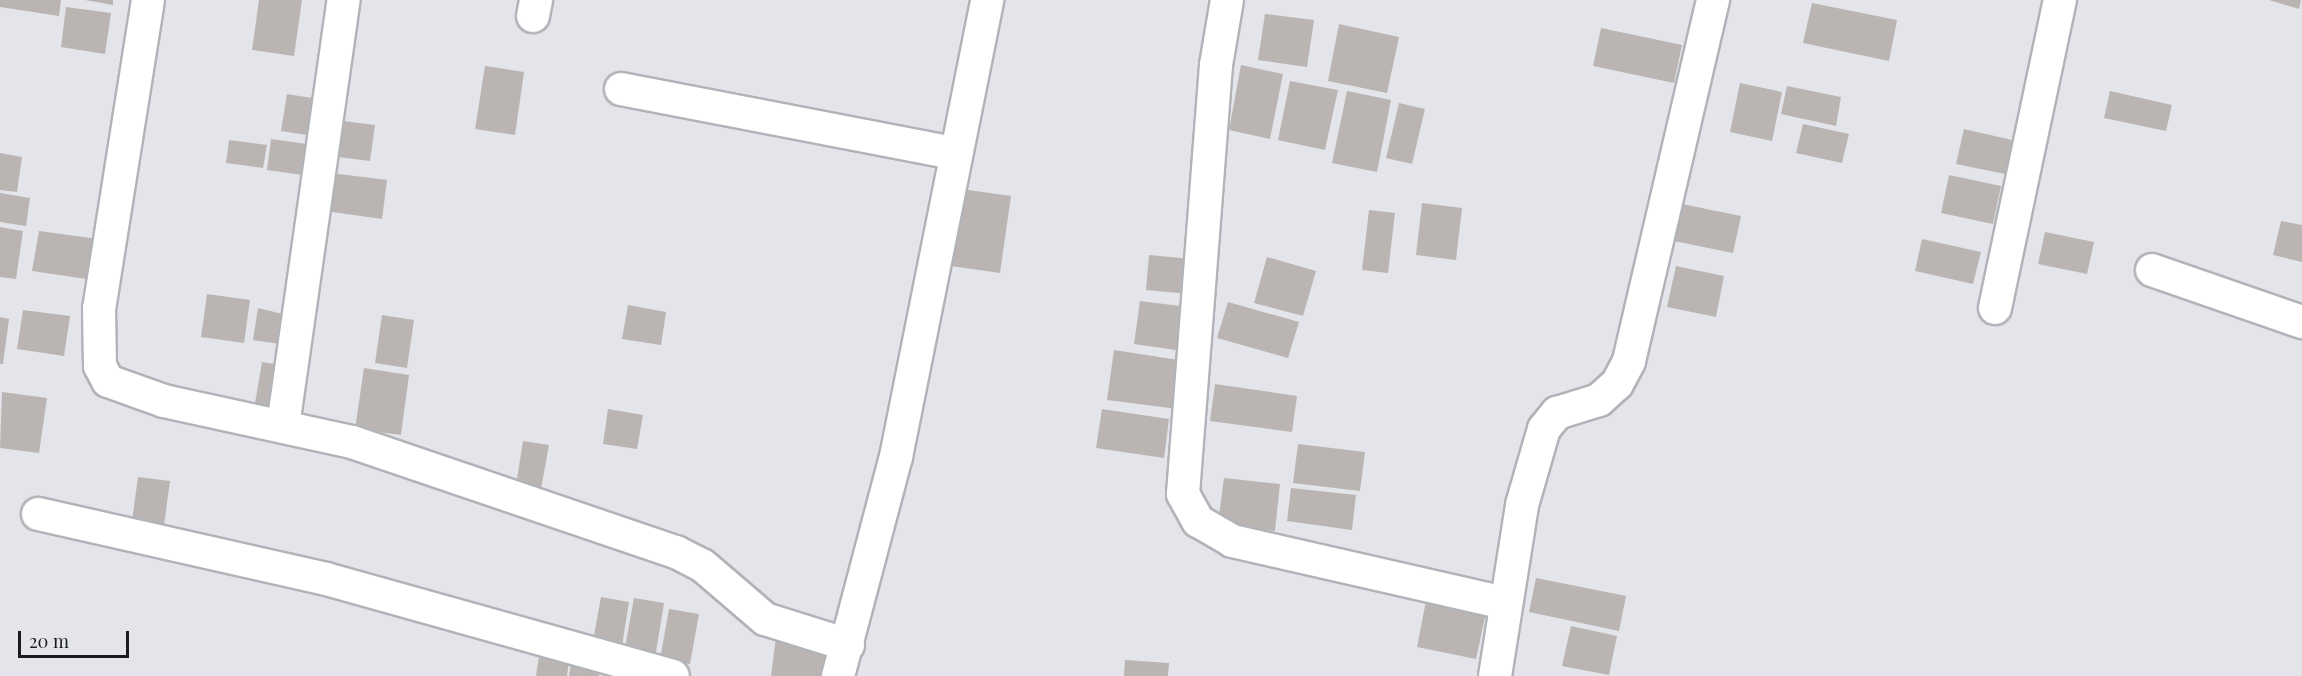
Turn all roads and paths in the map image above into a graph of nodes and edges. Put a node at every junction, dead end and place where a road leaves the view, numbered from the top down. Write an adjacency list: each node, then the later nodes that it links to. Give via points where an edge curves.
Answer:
1 (148, 0): 12 (street, via 108,238 99,308 100,366 108,381 128,392)
2 (344, 0): 12 (street)
3 (987, 0): 8 (street)
4 (1227, 0): 14 (street, via 1216,65 1183,494 1198,520 1232,541)
5 (1713, 0): 14 (street, via 1629,361 1617,384 1599,399 1557,413 1544,429 1522,505)
6 (2060, 0): 10 (street)
7 (621, 89): 8 (street)
8 (952, 153): 15 (street, via 896,457)
9 (2152, 270): 11 (street)
10 (1995, 308)
11 (2302, 322)
12 (283, 426): 15 (street, via 352,441 676,552 702,565 765,619)
13 (38, 514): 16 (street, via 326,579)
14 (1506, 603): 18 (street)
15 (848, 645): 17 (street)
16 (674, 676)
17 (838, 676)
18 (1495, 676)

